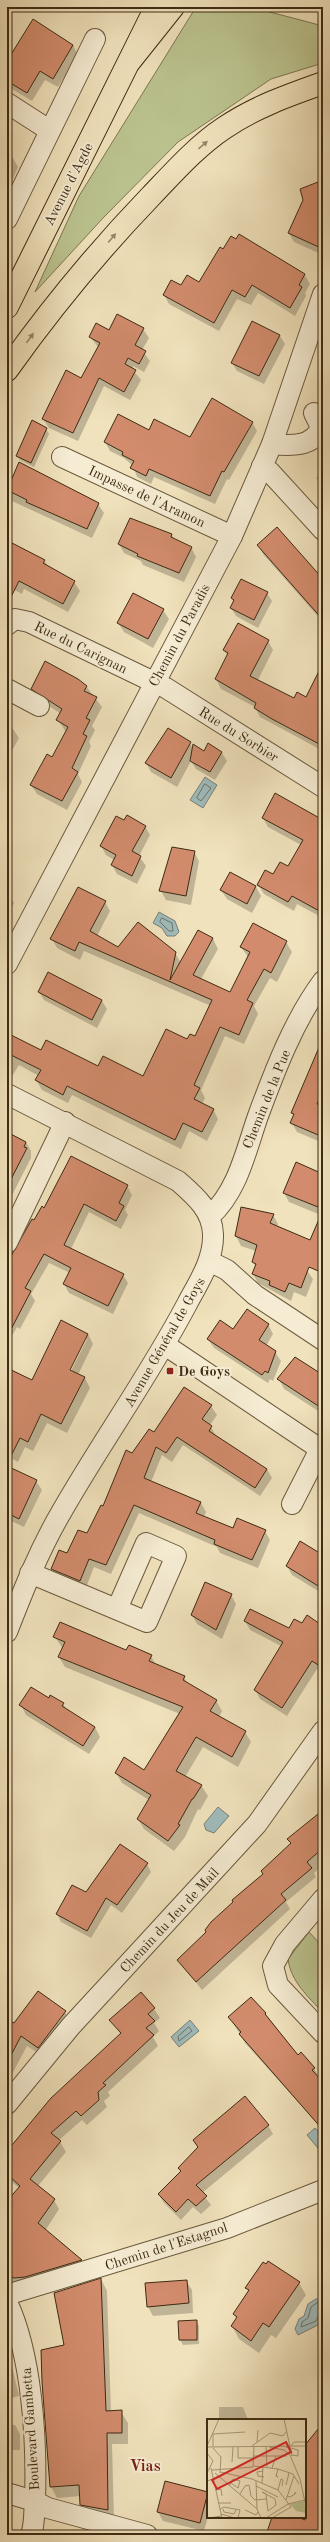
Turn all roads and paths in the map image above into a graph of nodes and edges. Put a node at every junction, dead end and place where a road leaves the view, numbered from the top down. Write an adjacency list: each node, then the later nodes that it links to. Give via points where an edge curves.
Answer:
1 (156, 7): 4 (main road)
2 (173, 7): 4 (main road)
3 (95, 39): 7 (street)
4 (130, 61): 10 (main road, Avenue d'Agde)
5 (323, 83): 11 (main road, one-way to 5, via 40,324 118,231 182,163 224,128 278,98)
6 (7, 103): 7 (street)
7 (49, 130): 8 (street)
8 (7, 219)
9 (323, 294): 13 (street, Chemin du Paradis)
10 (7, 308)
11 (7, 370)
12 (314, 413): 13 (street, via 321,426 312,440 290,446)
13 (272, 444): 15 (street, Chemin du Paradis)
14 (62, 457): 17 (street, Impasse de l'Aramon)
15 (262, 466): 16 (street); 17 (street, Chemin du Paradis)
16 (323, 530)
17 (232, 536): 19 (street, Chemin du Paradis)
18 (10, 619): 19 (street, Rue du Carignan, via 28,622)
19 (154, 682): 22 (street, Rue du Sorbier); 23 (street, Chemin du Paradis)
20 (7, 689): 21 (street)
21 (39, 706)
22 (323, 787)
23 (7, 964)
24 (323, 981): 27 (street, Chemin de la Pue, via 298,1023 267,1092 229,1196)
25 (7, 1094): 26 (street, Avenue Général de Goys)
26 (65, 1122): 27 (street, Avenue Général de Goys, via 178,1181 196,1196); 28 (street)
27 (210, 1216): 29 (street, Avenue Général de Goys, via 213,1235)
28 (7, 1243)
29 (209, 1261): 30 (street, via 226,1270 255,1295); 31 (street, Avenue Général de Goys)
30 (323, 1340)
31 (165, 1345): 32 (street, via 320,1449); 33 (street, Avenue Général de Goys, via 61,1511)
32 (292, 1504)
33 (30, 1573): 34 (street); 35 (street, Avenue Général de Goys)
34 (117, 1609)
35 (7, 1632)
36 (323, 1731): 39 (street, Chemin du Jeu de Mail, via 257,1824 71,2026)
37 (323, 1899): 38 (street, via 285,1944 273,1966 278,1985)
38 (323, 2033)
39 (7, 2104)
40 (323, 2190): 41 (street, Chemin de l'Estagnol, via 227,2228 13,2293)
41 (7, 2297)
42 (7, 2302): 44 (street, Boulevard Gambetta, via 23,2349 28,2376 36,2478)
43 (7, 2493): 44 (street)
44 (34, 2501): 45 (street, Boulevard Gambetta); 46 (street, via 48,2508)
45 (31, 2535)
46 (146, 2535)

